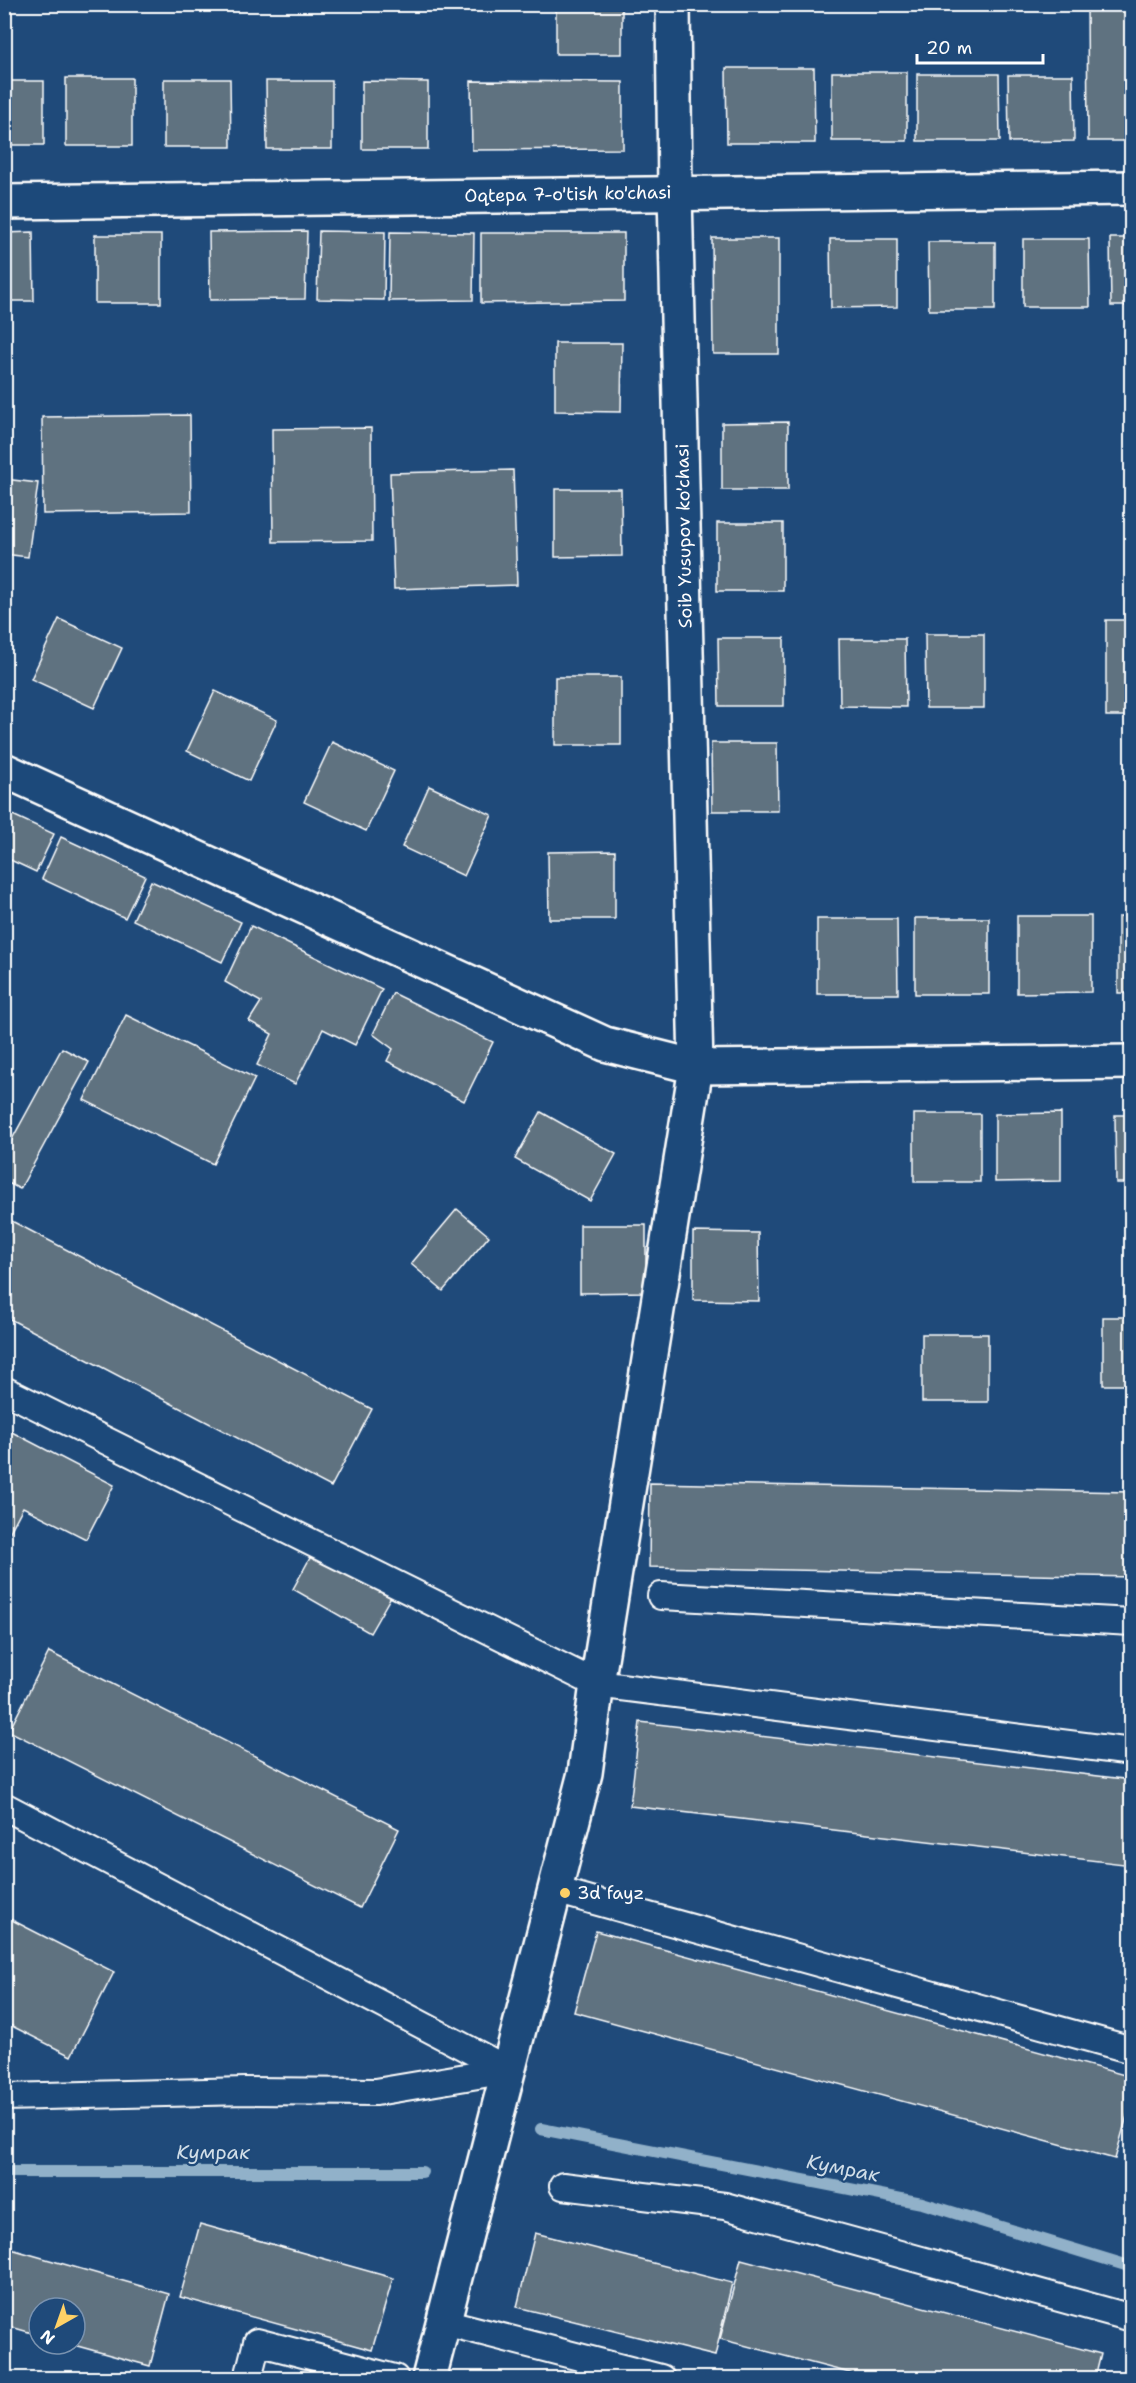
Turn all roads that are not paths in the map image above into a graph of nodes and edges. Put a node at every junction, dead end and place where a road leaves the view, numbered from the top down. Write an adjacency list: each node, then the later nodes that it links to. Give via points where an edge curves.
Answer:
1 (673, 4): 3 (street, Soib Yusupov ko'chasi)
2 (1131, 188): 3 (street, Oqtepa 7-o'tish ko'chasi)
3 (675, 193): 4 (street, Oqtepa 7-o'tish ko'chasi); 7 (street, Soib Yusupov ko'chasi)
4 (4, 202)
5 (4, 770): 7 (street, via 605,1044)
6 (1131, 1062): 7 (street)
7 (696, 1067): 11 (street, Soib Yusupov ko'chasi)
8 (4, 1390): 11 (lane)
9 (661, 1596): 10 (lane)
10 (1131, 1622)
11 (597, 1684): 12 (lane); 14 (street, Soib Yusupov ko'chasi, via 585,1773)
12 (1131, 1752)
13 (4, 1806): 16 (lane)
14 (555, 1890): 15 (lane); 16 (street, Soib Yusupov ko'chasi)
15 (1131, 2050)
16 (508, 2070): 17 (lane, via 376,2092); 20 (street, Soib Yusupov ko'chasi)
17 (4, 2097)
18 (563, 2186): 19 (lane, via 724,2206)
19 (1131, 2318)
20 (444, 2322): 23 (street, Soib Yusupov ko'chasi); 24 (lane)
21 (248, 2379): 22 (lane, via 257,2342)
22 (395, 2379)
23 (429, 2379)
24 (661, 2379)

